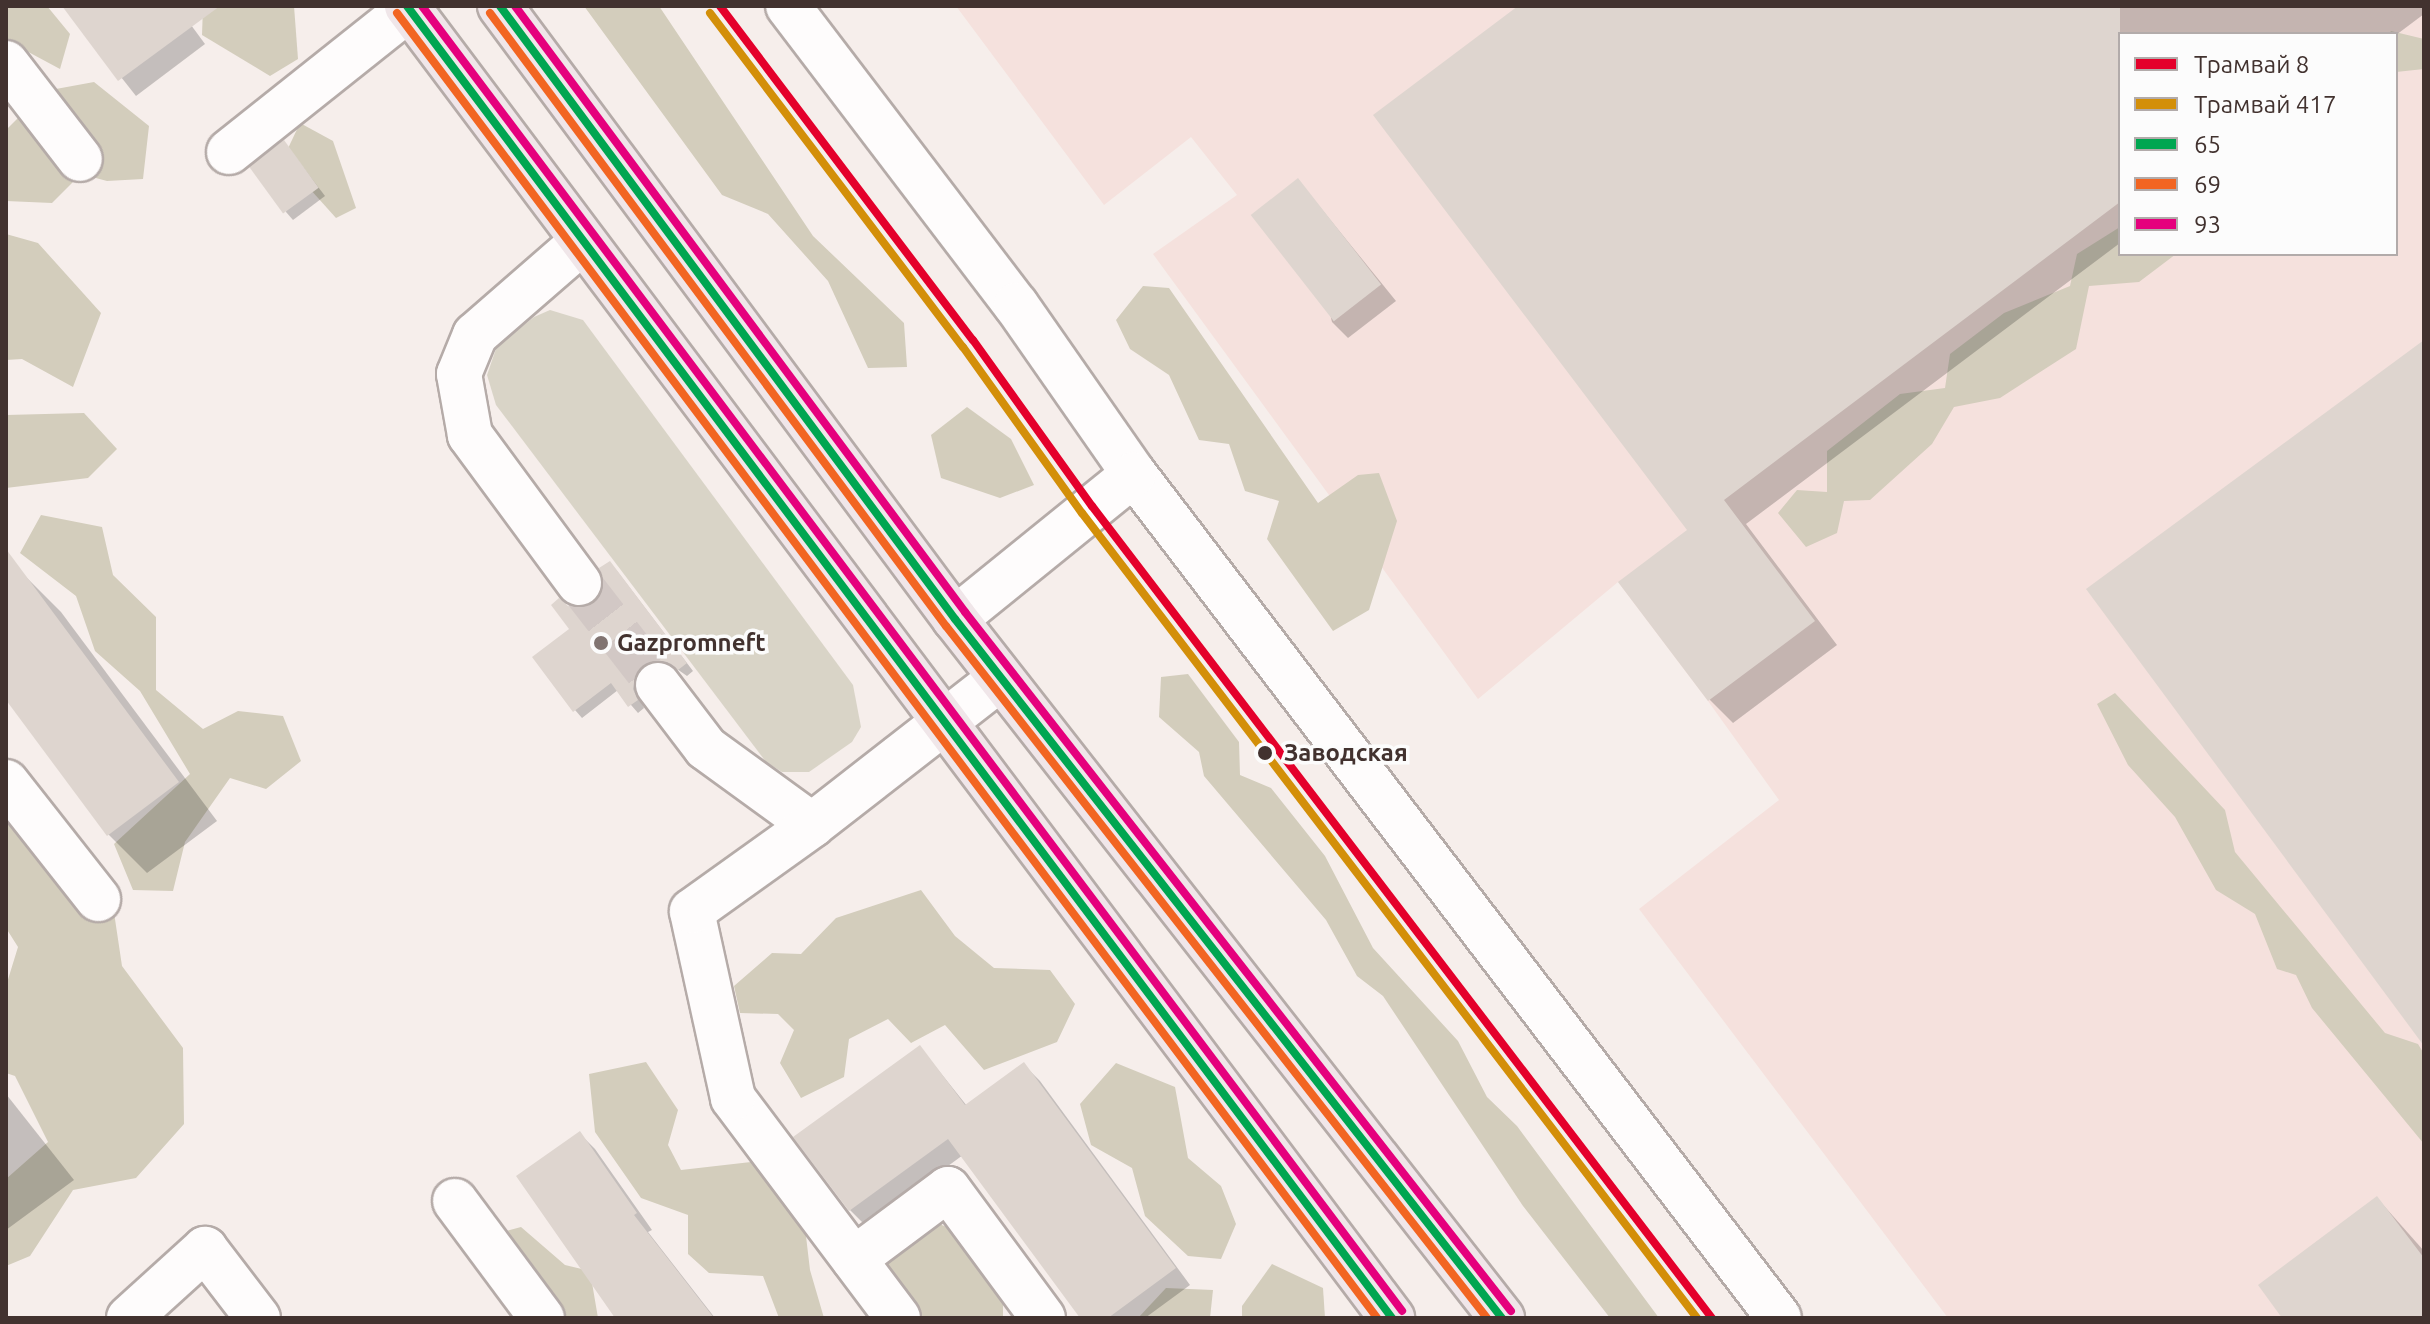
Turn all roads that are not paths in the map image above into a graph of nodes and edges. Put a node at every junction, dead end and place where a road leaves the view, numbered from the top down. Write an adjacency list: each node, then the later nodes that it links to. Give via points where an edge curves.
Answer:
1 (500, 6): 10 (main road)
2 (788, 6): 8 (street, via 1016,305)
3 (408, 8): 5 (street); 7 (main road)
4 (6, 63): 6 (street)
5 (229, 152)
6 (80, 159)
7 (581, 243): 9 (street, via 475,335 459,374 470,435); 13 (main road)
8 (1134, 474): 10 (street); 26 (street)
9 (579, 583)
10 (955, 619): 11 (main road)
11 (1001, 678): 13 (street); 25 (main road)
12 (658, 685): 15 (street, via 706,748)
13 (944, 723): 15 (street); 24 (main road)
14 (6, 782): 16 (street)
15 (812, 825): 18 (street, via 692,911 733,1098)
16 (98, 899)
17 (455, 1201): 21 (street)
18 (854, 1259): 22 (street); 23 (street, via 948,1189)
19 (129, 1318): 20 (street, via 205,1249)
20 (258, 1318)
21 (542, 1318)
22 (898, 1318)
23 (1043, 1318)
24 (1392, 1318)
25 (1502, 1318)
26 (1779, 1318)

